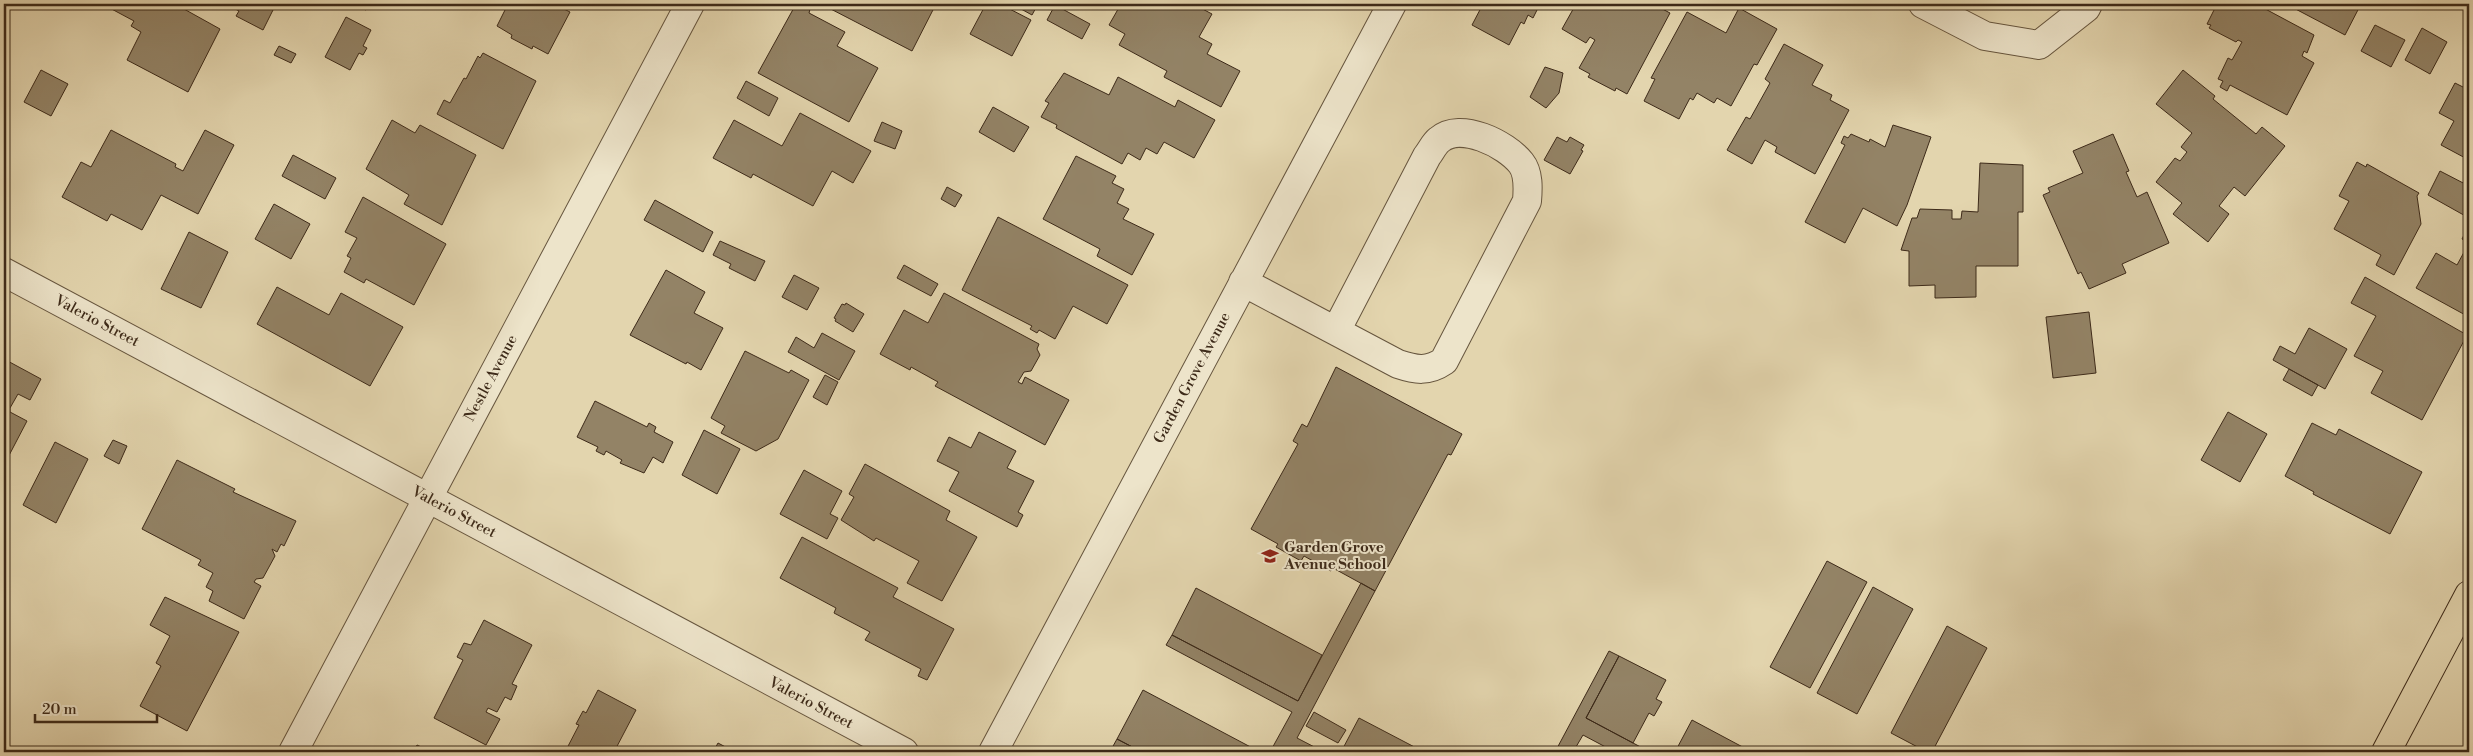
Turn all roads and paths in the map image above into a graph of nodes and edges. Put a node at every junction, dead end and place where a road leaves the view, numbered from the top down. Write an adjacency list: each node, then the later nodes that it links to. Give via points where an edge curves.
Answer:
1 (690, 4): 8 (street, Nestle Avenue)
2 (1392, 4): 6 (street, Garden Grove Avenue)
3 (1923, 4): 4 (street, via 1985,36 2039,45)
4 (2088, 4)
5 (4, 272): 8 (street, Valerio Street)
6 (1243, 282): 7 (street); 12 (street, Garden Grove Avenue)
7 (1336, 331): 7 (street, via 1416,370 1434,368 1444,361 1528,201 1528,183 1522,164 1502,147 1477,135 1451,133 1438,140)
8 (428, 498): 10 (street, Nestle Avenue); 11 (street, Valerio Street)
9 (2469, 595): 13 (main road)
10 (293, 752)
11 (904, 752)
12 (992, 752)
13 (2386, 752)

